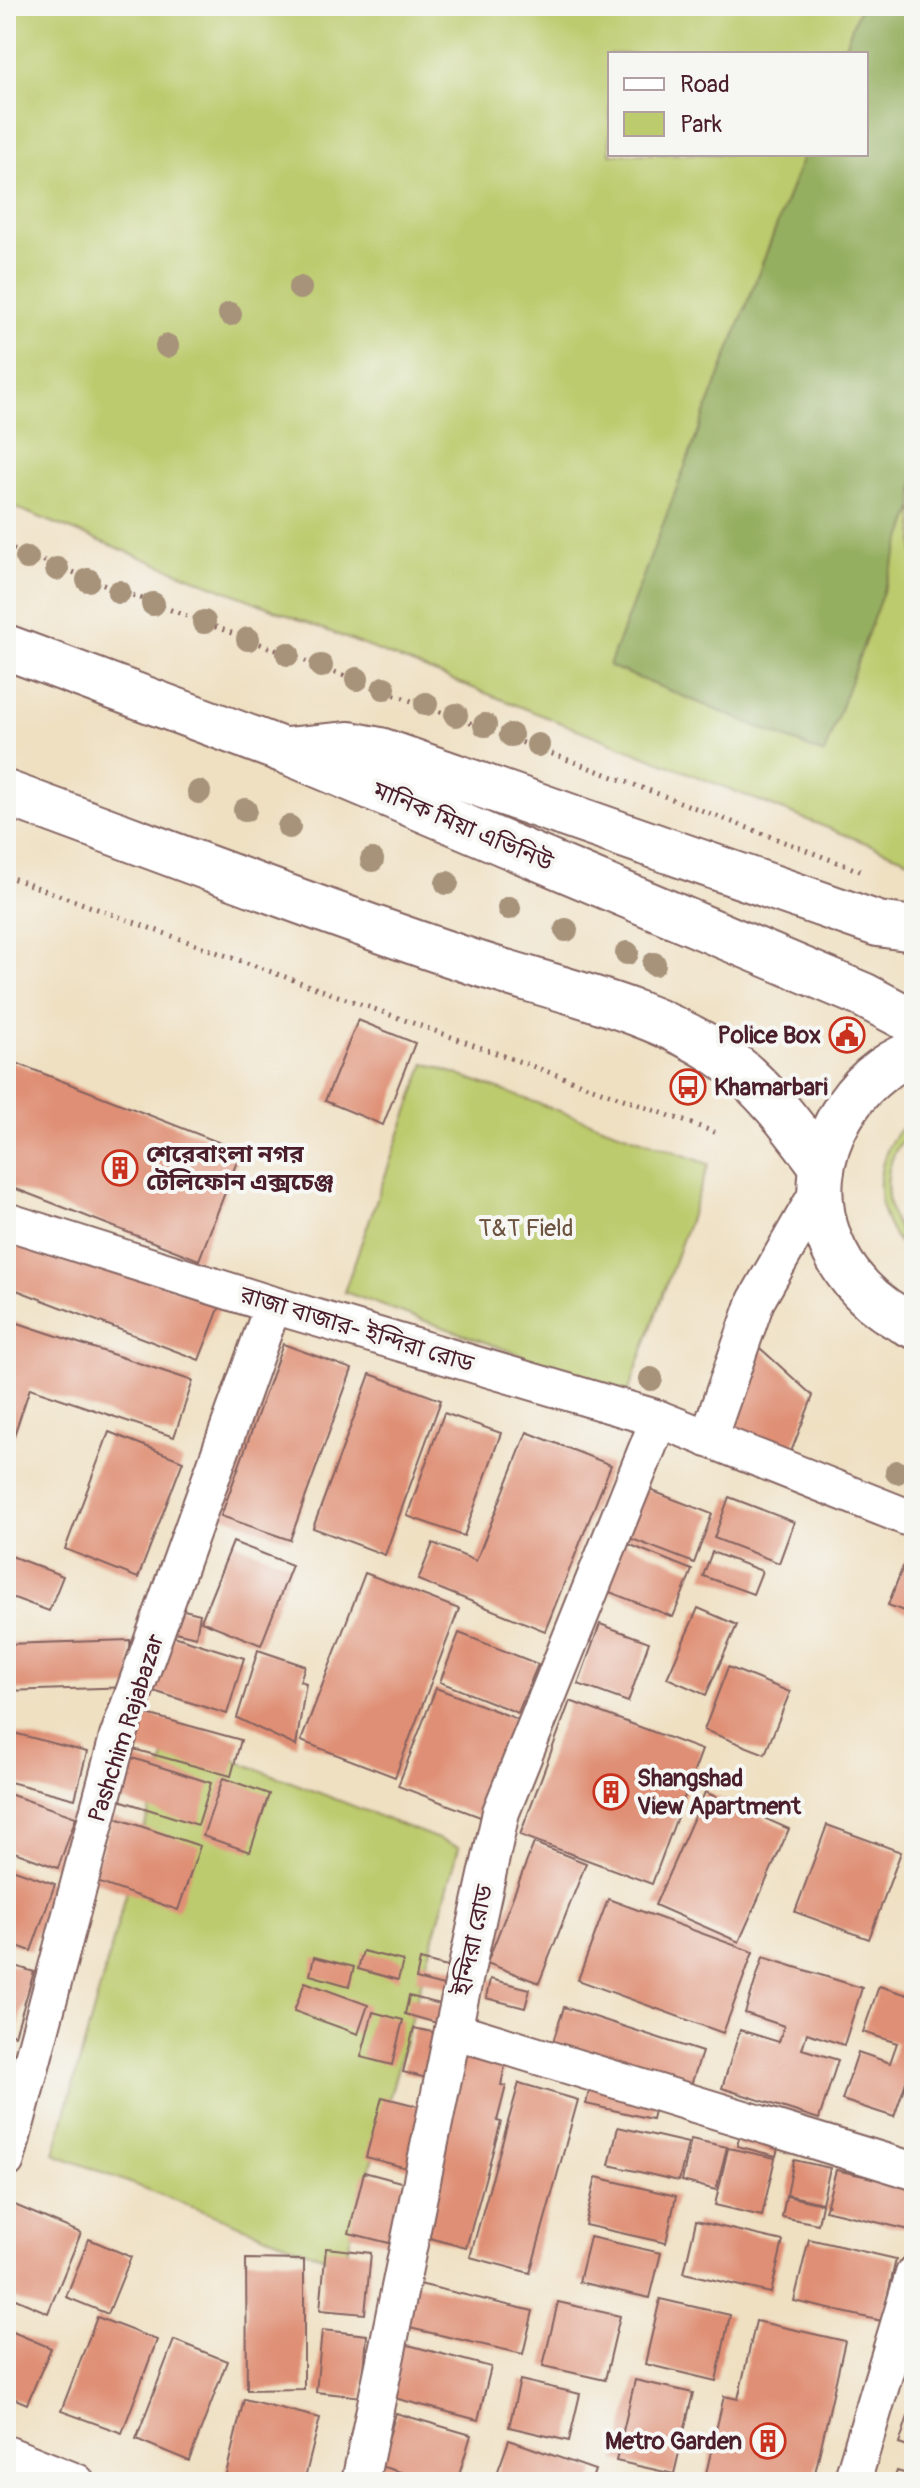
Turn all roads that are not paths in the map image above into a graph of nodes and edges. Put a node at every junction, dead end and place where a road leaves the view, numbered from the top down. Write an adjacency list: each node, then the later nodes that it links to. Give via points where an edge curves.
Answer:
1 (6, 647): 2 (highway, মানিক মিয়া এভিনিউ)
2 (285, 751): 4 (highway, via 350,744 380,750 878,924); 5 (highway, মানিক মিয়া এভিনিউ, via 863,995)
3 (6, 793): 7 (highway, via 678,1031 725,1058 774,1101)
4 (914, 929)
5 (914, 1022)
6 (914, 1053): 7 (highway, via 873,1077 849,1102 831,1132)
7 (821, 1178): 9 (highway, via 821,1211 835,1255); 14 (street, via 756,1301)
8 (6, 1221): 10 (street, রাজা বাজার- ইন্দিরা রোড)
9 (875, 1304): 11 (highway); 12 (highway)
10 (273, 1305): 13 (street, রাজা বাজার- ইন্দিরা রোড); 17 (street, Pashchim Rajabazar, via 118,1737)
11 (914, 1326)
12 (914, 1354)
13 (659, 1419): 14 (street, রাজা বাজার- ইন্দিরা রোড); 16 (street, ইন্দিরা রোড, via 501,1812)
14 (708, 1439): 15 (street, রাজা বাজার- ইন্দিরা রোড)
15 (914, 1520)
16 (453, 2030): 18 (street); 22 (street, ইন্দিরা রোড)
17 (6, 2160)
18 (914, 2171)
19 (914, 2274): 23 (street)
20 (6, 2454): 21 (street)
21 (75, 2482)
22 (360, 2482)
23 (852, 2482)

